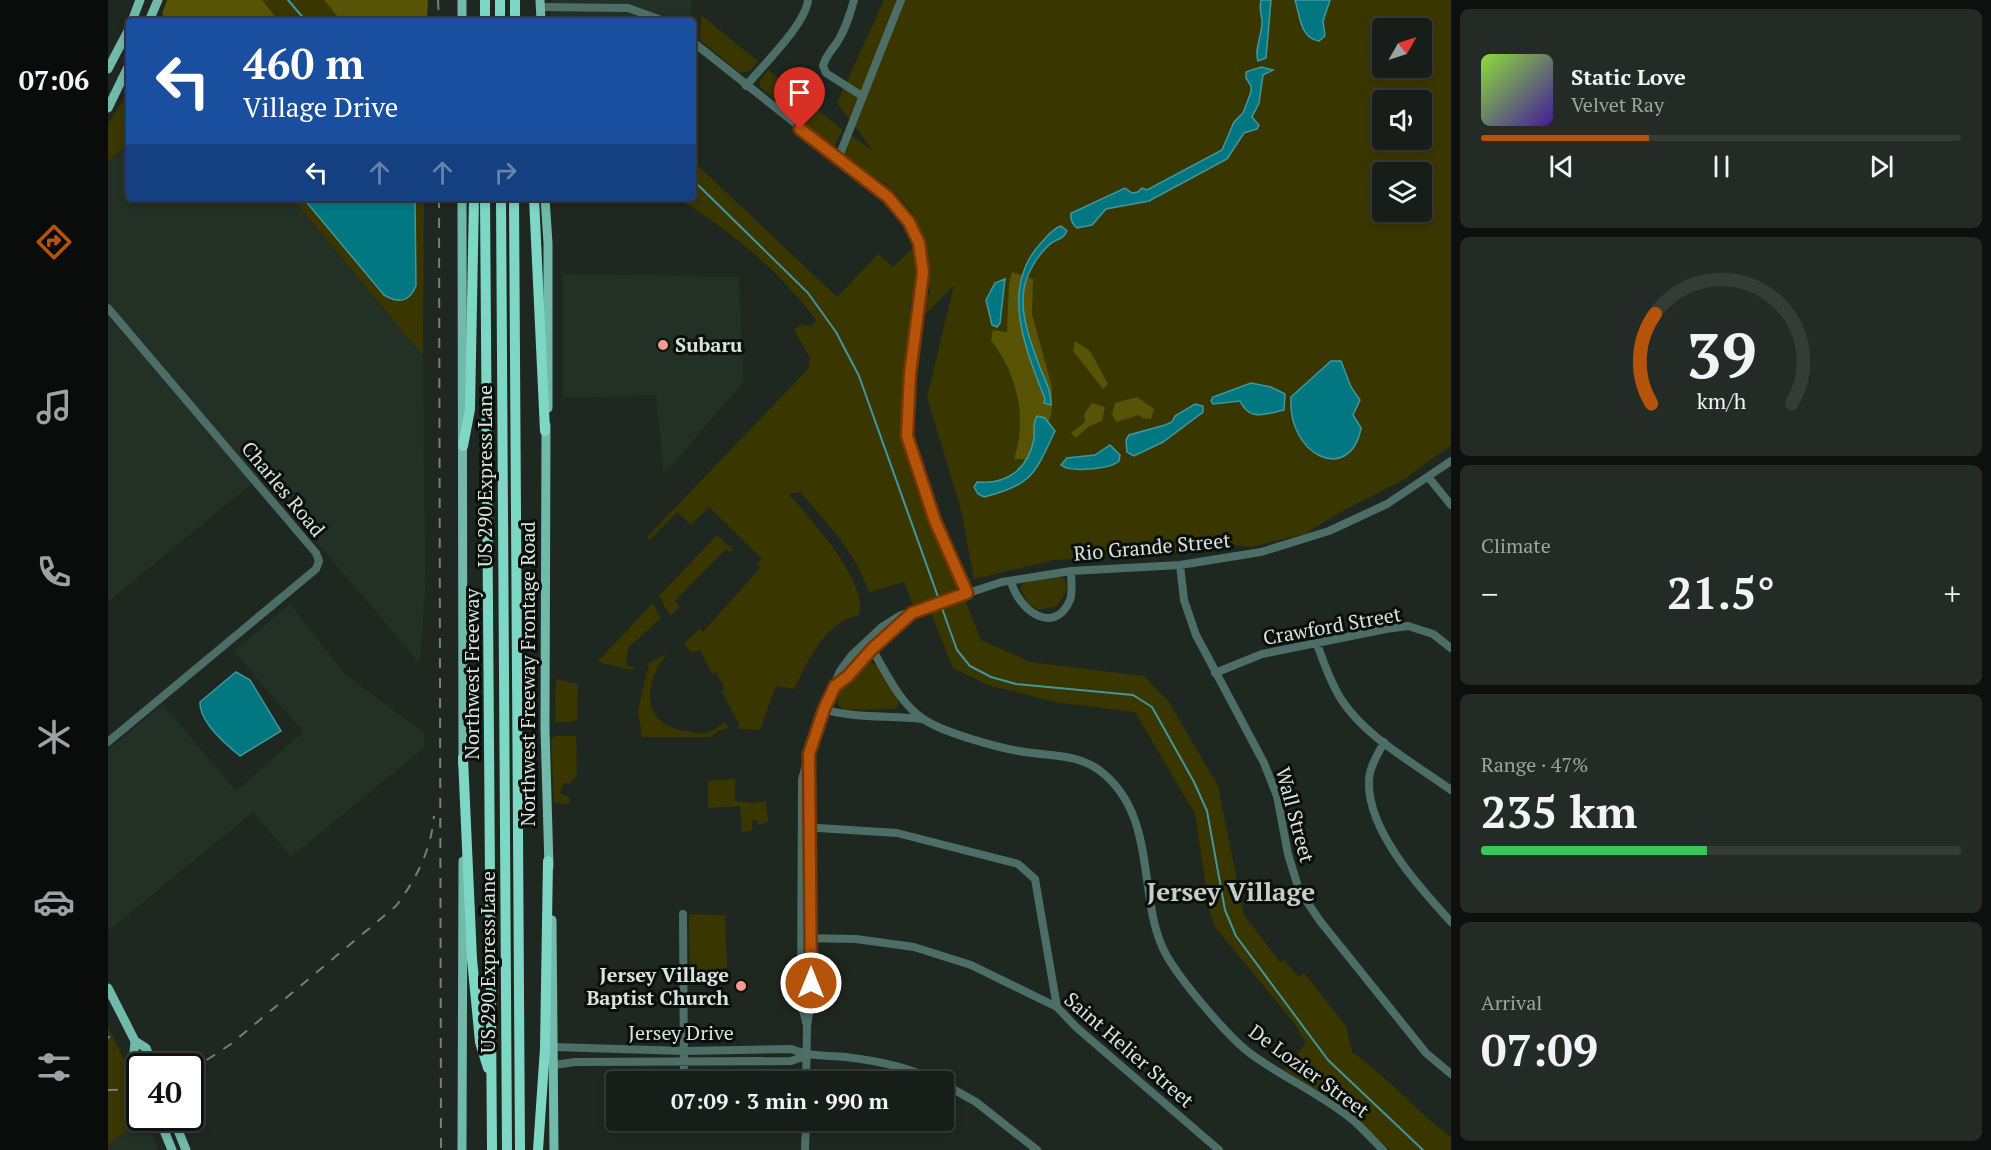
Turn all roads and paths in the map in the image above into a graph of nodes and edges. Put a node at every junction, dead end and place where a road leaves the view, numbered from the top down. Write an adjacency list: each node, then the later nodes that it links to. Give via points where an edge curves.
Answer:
1 (140, 0): 11 (main road)
2 (158, 0): 12 (main road)
3 (462, 0): 13 (main road)
4 (485, 0): 14 (highway)
5 (500, 0): 15 (highway)
6 (515, 0): 16 (highway)
7 (808, 0): 23 (street, via 795,26)
8 (854, 0): 24 (street, via 849,20 823,66 826,73)
9 (901, 0): 24 (street)
10 (540, 3): 17 (main road); 18 (street, via 628,8)
11 (133, 18)
12 (150, 18)
13 (462, 18)
14 (485, 18)
15 (500, 18)
16 (515, 18)
17 (541, 18)
18 (656, 18)
19 (126, 35): 21 (main road)
20 (696, 44): 23 (street)
21 (108, 69)
22 (126, 71): 25 (main road)
23 (746, 86): 26 (street)
24 (862, 96): 26 (street)
25 (108, 108)
26 (838, 159): 43 (street, via 893,201 919,243 923,272 910,374 907,436 935,521)
27 (462, 201): 36 (main road)
28 (474, 201): 36 (highway, via 470,409)
29 (485, 201): 78 (highway, Northwest Freeway)
30 (501, 201): 87 (highway, US 290 Express Lane)
31 (514, 201): 88 (highway)
32 (534, 201): 35 (highway)
33 (545, 201): 35 (main road, Northwest Freeway Frontage Road, via 549,400)
34 (108, 308): 53 (street, Charles Road, via 319,561 316,568)
35 (545, 431): 58 (main road, Northwest Freeway Frontage Road)
36 (463, 446): 55 (main road)
37 (1451, 461): 38 (street, Rio Grande Street)
38 (1429, 478): 39 (street); 40 (street, Rio Grande Street, via 1387,504 1329,531 1261,552)
39 (1451, 505)
40 (1180, 565): 41 (street, Rio Grande Street); 49 (street, Wall Street, via 1184,600)
41 (1071, 571): 42 (street, Rio Grande Street); 42 (street, via 1070,599 1052,616 1036,616 1024,609 1014,596)
42 (1011, 581): 43 (street, Rio Grande Street)
43 (967, 593): 44 (street, Rio Grande Street)
44 (912, 613): 45 (street, Rio Grande Street, via 901,615); 48 (street, Rio Grande Street)
45 (867, 640): 48 (street, De Lozier Street); 50 (street, Rio Grande Street, via 840,671)
46 (1317, 644): 47 (street, Crawford Street, via 1408,626 1433,634); 49 (street, Crawford Street, via 1262,654); 54 (street, via 1342,700)
47 (1451, 648)
48 (872, 649): 50 (street, Rio Grande Street); 52 (street, De Lozier Street, via 903,699)
49 (1215, 673): 77 (street, Wall Street, via 1264,763 1277,796 1299,890 1426,1053)
50 (835, 686): 51 (street, Rio Grande Street)
51 (824, 709): 52 (street, De Lozier Street, via 841,715); 57 (street, Rio Grande Street, via 809,754)
52 (922, 719): 94 (street, De Lozier Street, via 995,747 1077,758 1099,770 1115,786 1134,818 1158,937 1168,958 1227,1032 1250,1053 1354,1121)
53 (108, 742)
54 (1384, 742): 56 (street); 60 (street, via 1369,778 1370,807 1400,858)
55 (463, 758): 78 (highway, via 472,959 480,1042); 85 (main road)
56 (1451, 790)
57 (806, 827): 61 (street, Rio Grande Street); 62 (street, Rio Grande Street); 64 (street, via 897,832 1018,864 1035,879)
58 (548, 861): 67 (main road, Northwest Freeway Frontage Road); 89 (highway, via 545,1037)
59 (683, 914): 68 (street)
60 (1451, 922)
61 (802, 938): 62 (street, Saint Helier Street); 65 (street, Rio Grande Street, via 801,1002)
62 (811, 938): 64 (street, Saint Helier Street, via 914,947 971,965); 65 (street, Rio Grande Street)
63 (108, 988): 66 (main road)
64 (1057, 1007): 93 (street, Saint Helier Street)
65 (807, 1026): 71 (street, Rio Grande Street)
66 (135, 1041): 69 (main road); 70 (main road)
67 (554, 1047): 68 (street, Jersey Drive); 73 (main road, Northwest Freeway Frontage Road)
68 (684, 1051): 71 (street, Jersey Drive, via 791,1049); 72 (street)
69 (134, 1053)
70 (148, 1053)
71 (806, 1056): 72 (street, Jersey Drive, via 791,1061); 75 (street, Rio Grande Street); 76 (street, Jersey Drive, via 844,1057)
72 (684, 1061): 73 (street, Jersey Drive); 74 (street)
73 (555, 1065): 90 (main road, Northwest Freeway Frontage Road)
74 (684, 1071)
75 (806, 1071)
76 (909, 1071)
77 (1450, 1072)
78 (491, 1079): 86 (highway, Northwest Freeway)
79 (954, 1090): 92 (street)
80 (164, 1131): 83 (main road)
81 (178, 1131): 84 (main road)
82 (806, 1131): 91 (street)
83 (172, 1150)
84 (186, 1150)
85 (462, 1150)
86 (492, 1150)
87 (507, 1150)
88 (520, 1150)
89 (538, 1150)
90 (554, 1150)
91 (806, 1150)
92 (1037, 1150)
93 (1219, 1150)
94 (1383, 1150)

